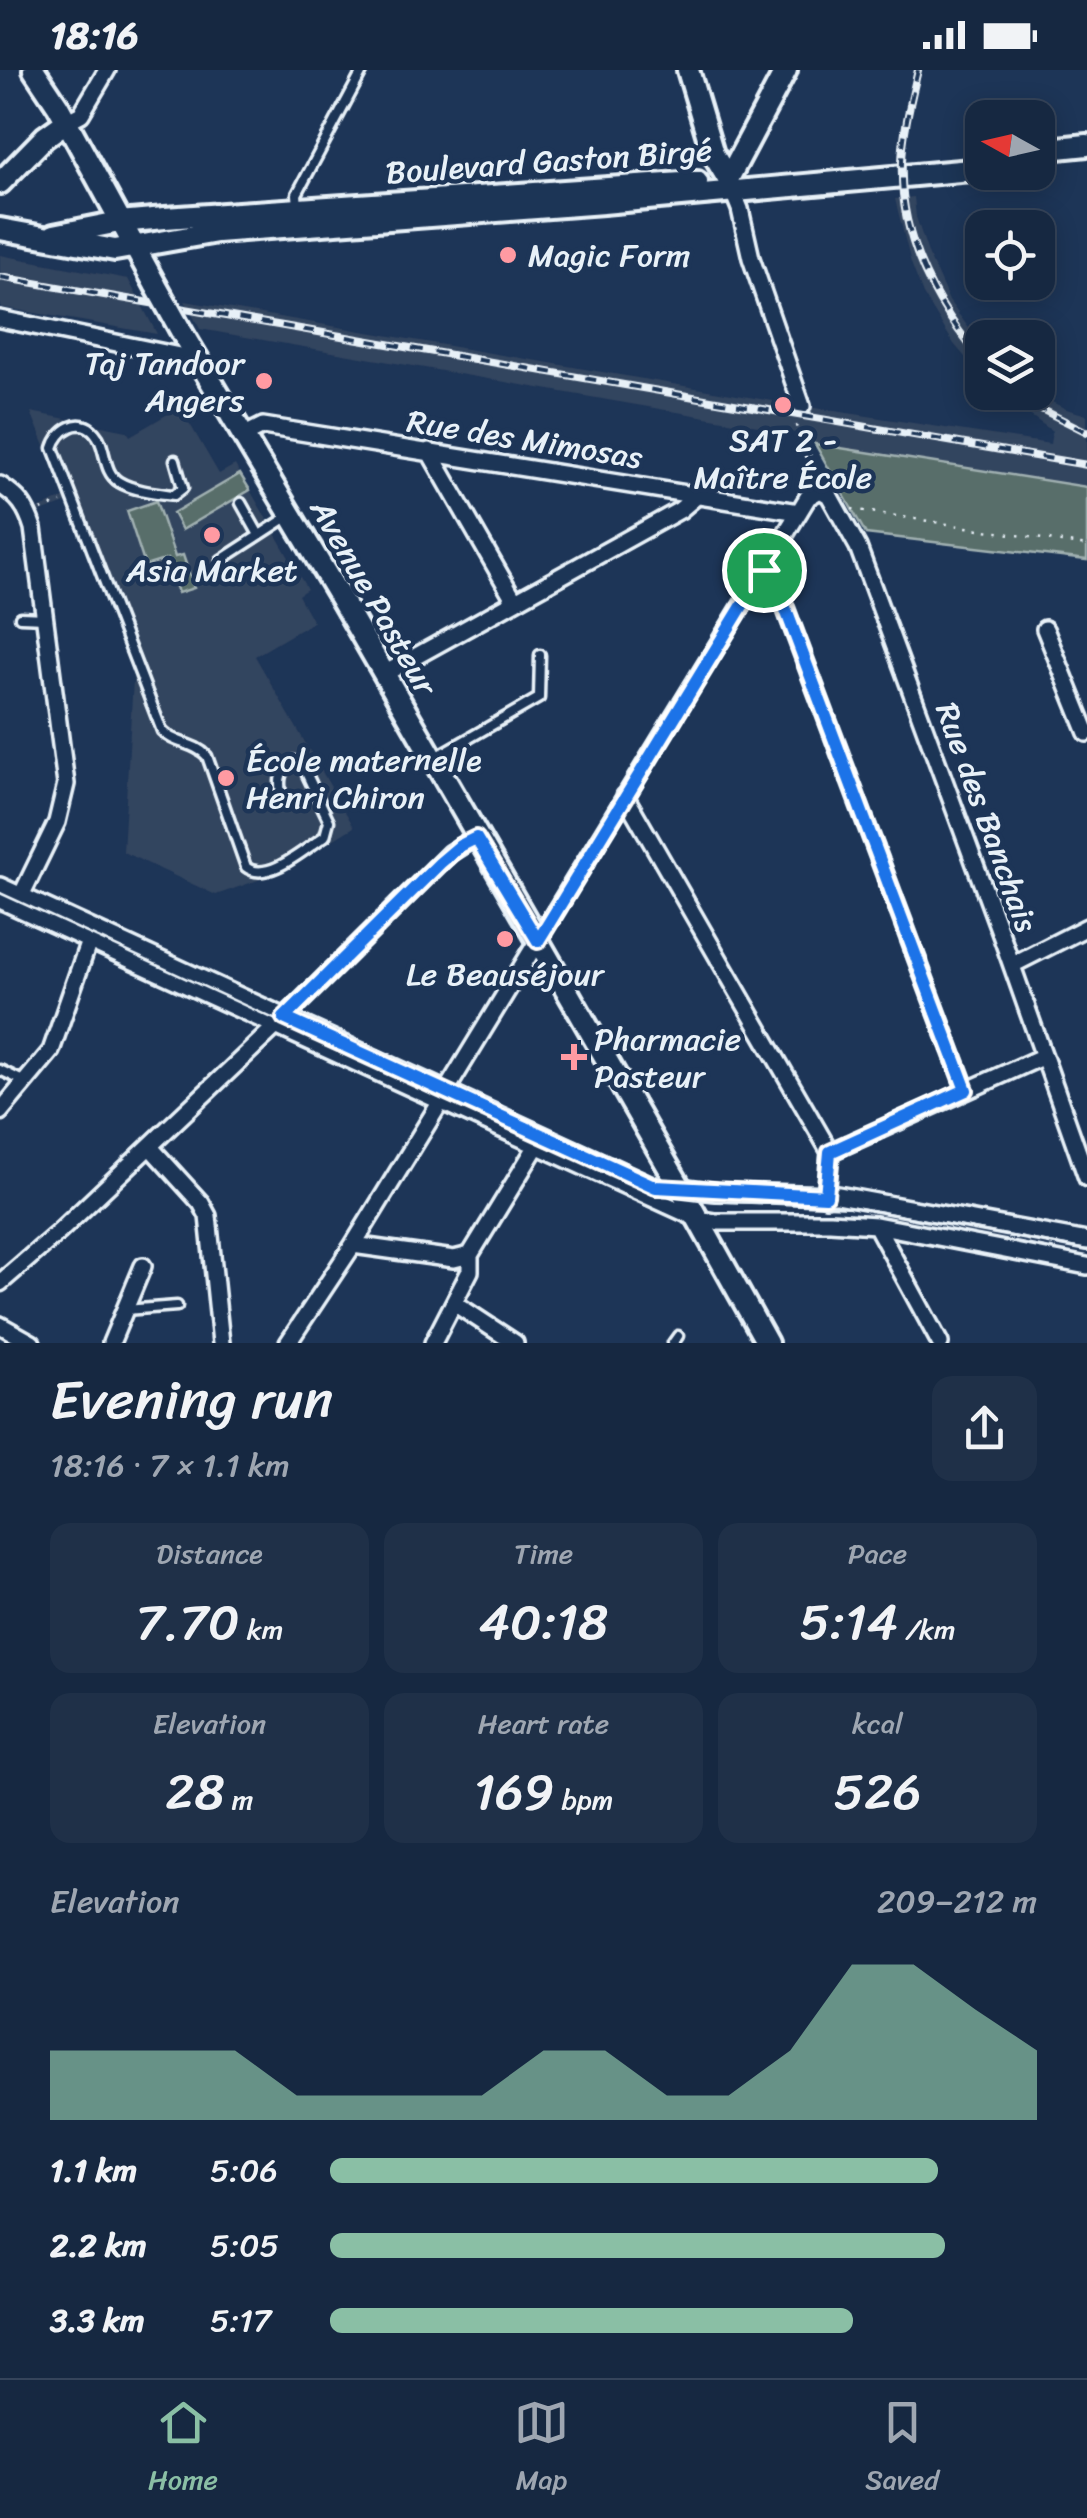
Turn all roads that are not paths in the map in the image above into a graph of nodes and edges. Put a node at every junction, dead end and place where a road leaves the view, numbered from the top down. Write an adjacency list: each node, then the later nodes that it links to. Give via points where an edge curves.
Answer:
1 (34, 70): 7 (main road)
2 (46, 70): 7 (main road)
3 (108, 70): 7 (street, via 81,114)
4 (363, 70): 16 (lane, via 298,194)
5 (688, 70): 15 (main road, via 713,154)
6 (786, 70): 15 (main road)
7 (66, 122): 14 (main road); 17 (main road, Avenue Pasteur)
8 (1087, 146): 9 (main road)
9 (1055, 149)
10 (965, 158): 15 (main road, Boulevard Gaston Birgé)
11 (1087, 159): 12 (main road)
12 (1055, 162)
13 (965, 170): 15 (main road, Boulevard Gaston Birgé)
14 (0, 183)
15 (730, 185): 16 (main road, Boulevard Gaston Birgé); 23 (street)
16 (299, 218): 17 (main road, Boulevard Gaston Birgé); 20 (main road, Boulevard Gaston Birgé)
17 (119, 222): 19 (main road, Boulevard Gaston Birgé); 20 (main road, Avenue Pasteur)
18 (0, 229): 19 (main road)
19 (49, 236): 20 (main road, Boulevard Gaston Birgé, via 92,248)
20 (134, 248): 22 (main road, Avenue Pasteur, bridge)
21 (0, 320): 22 (street)
22 (199, 360): 24 (main road, Avenue Pasteur)
23 (796, 405)
24 (245, 435): 25 (street, Rue des Mimosas, via 263,426); 31 (main road, Avenue Pasteur)
25 (430, 451): 28 (street, Rue des Mimosas); 35 (street)
26 (175, 460): 44 (lane, via 183,488 170,495 116,480 90,428 67,428 54,448 162,731 207,756 252,872 274,868 329,830 302,762 284,769)
27 (0, 485): 37 (street, via 29,514)
28 (699, 494): 30 (street, Rue des Mimosas); 35 (street)
29 (241, 503): 32 (lane)
30 (799, 512): 34 (street); 52 (street, Rue des Banchais, via 816,490 829,495 858,547)
31 (291, 514): 32 (lane); 40 (main road, Avenue Pasteur)
32 (260, 535): 33 (lane)
33 (221, 560)
34 (764, 570): 43 (street); 57 (street, via 777,586)
35 (516, 601): 40 (street)
36 (20, 617): 37 (lane)
37 (46, 618): 47 (street, via 66,784 58,822)
38 (1045, 630): 41 (street)
39 (540, 655): 42 (lane, via 539,698)
40 (384, 674): 42 (main road, Avenue Pasteur)
41 (1087, 733)
42 (432, 760): 45 (main road, Avenue Pasteur)
43 (625, 796): 50 (street); 62 (street)
44 (282, 801)
45 (476, 838): 50 (main road, Avenue Pasteur); 53 (street, via 440,863)
46 (0, 886): 47 (street)
47 (21, 896): 53 (street)
48 (0, 900): 51 (street)
49 (1087, 927): 52 (street)
50 (538, 941): 58 (street); 64 (main road, Avenue Pasteur)
51 (89, 942): 53 (street); 56 (street, via 51,1051)
52 (1012, 965): 54 (street, Rue des Banchais)
53 (280, 1022): 58 (street); 60 (street)
54 (1044, 1056): 57 (street); 63 (street, Rue des Banchais)
55 (0, 1070): 56 (lane)
56 (27, 1082): 59 (street)
57 (966, 1090): 62 (street)
58 (443, 1097): 61 (street); 64 (street, via 656,1187); 70 (street)
59 (0, 1112)
60 (150, 1147): 68 (street); 82 (street, via 208,1216)
61 (536, 1147): 66 (street); 71 (street)
62 (830, 1152): 65 (street)
63 (1087, 1178)
64 (680, 1186): 65 (street); 66 (main road, Avenue Pasteur)
65 (826, 1196): 69 (street)
66 (698, 1219): 67 (street); 86 (main road, Avenue Pasteur)
67 (876, 1225): 73 (street); 87 (street)
68 (59, 1232): 74 (street); 75 (street)
69 (1087, 1241)
70 (353, 1245): 71 (street); 83 (street)
71 (470, 1255): 76 (street)
72 (143, 1266): 78 (street)
73 (1087, 1266)
74 (0, 1283)
75 (0, 1295)
76 (454, 1303): 84 (street); 85 (street)
77 (177, 1306): 78 (lane)
78 (125, 1310): 81 (street)
79 (0, 1324): 80 (street)
80 (32, 1343)
81 (111, 1343)
82 (222, 1343)
83 (288, 1343)
84 (434, 1343)
85 (516, 1343)
86 (766, 1343)
87 (940, 1343)

